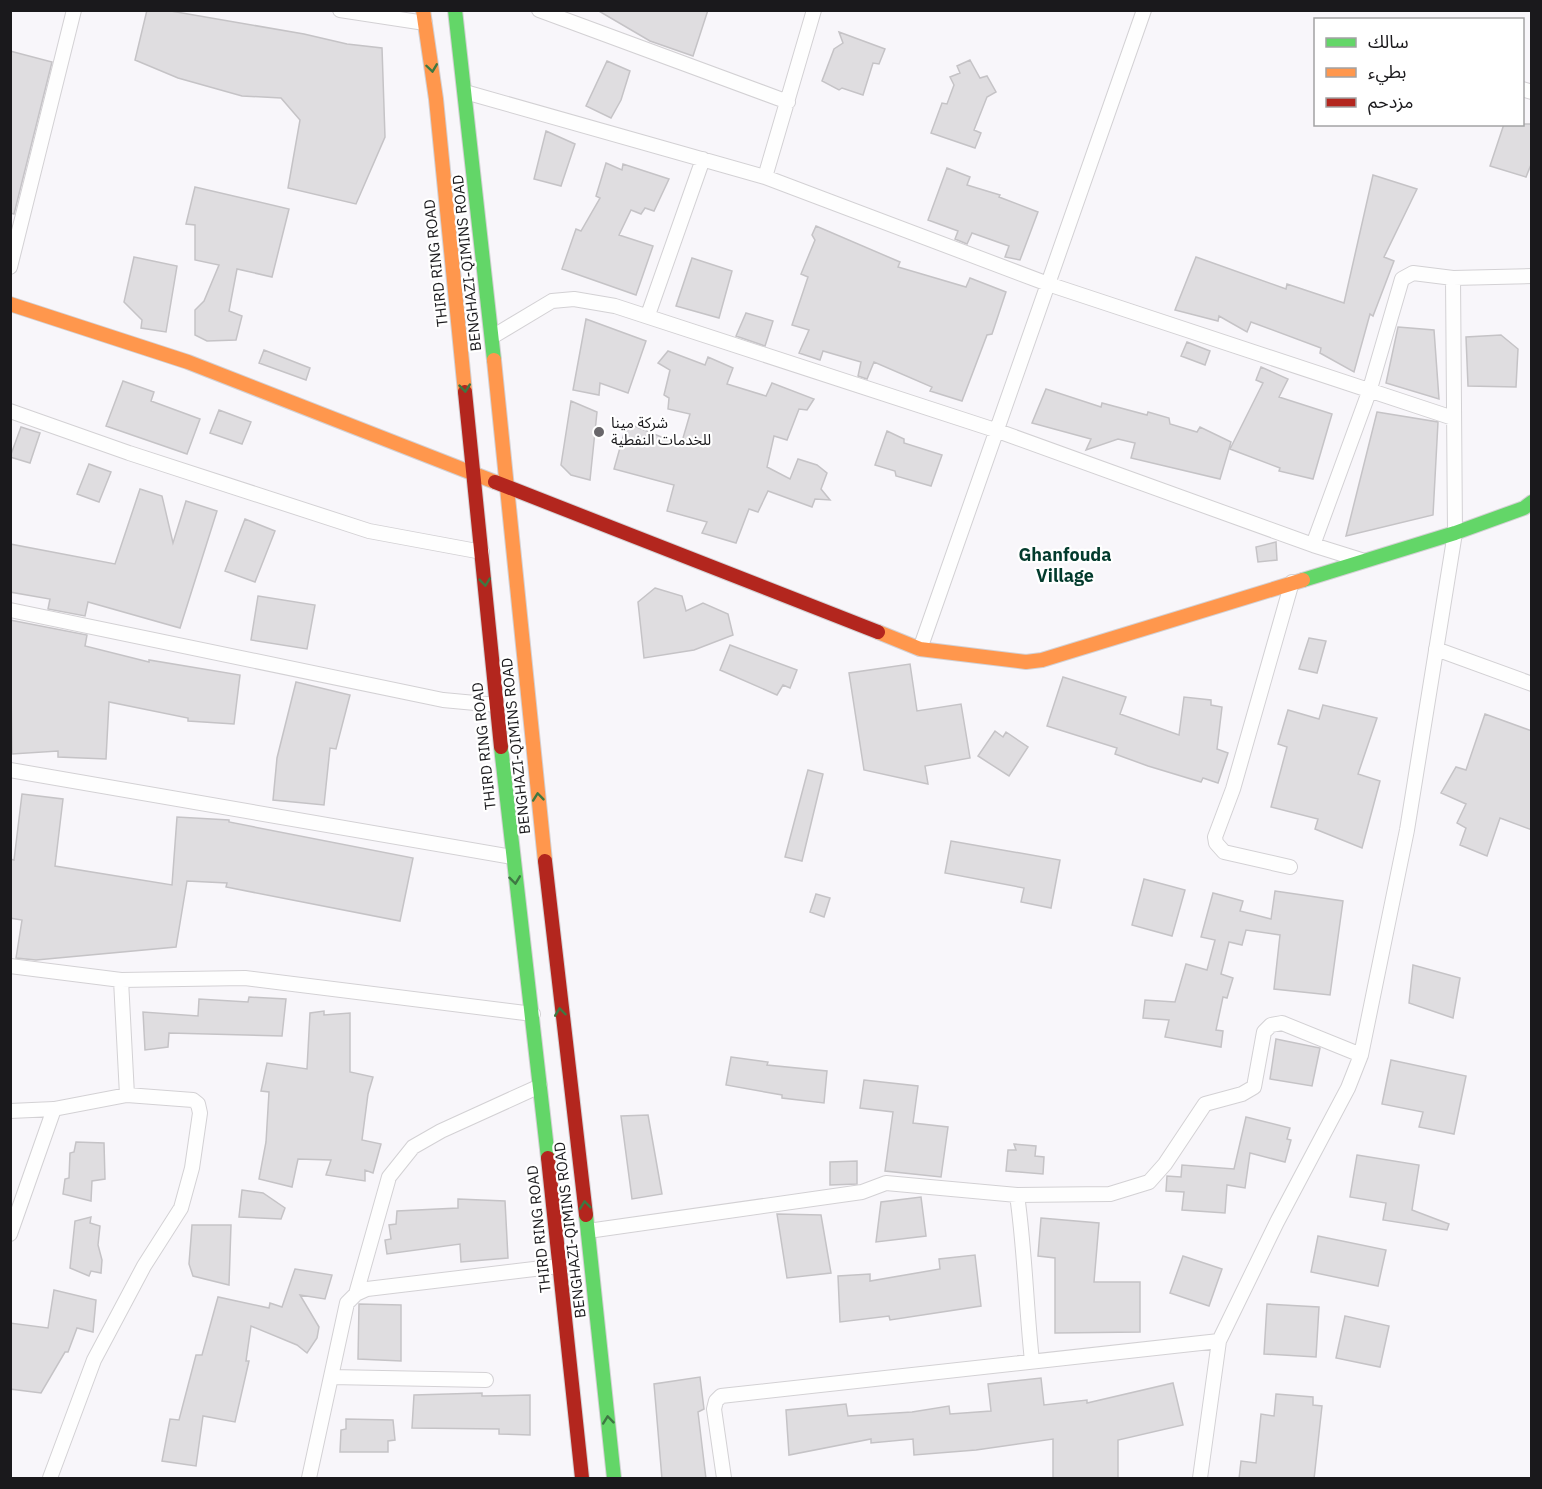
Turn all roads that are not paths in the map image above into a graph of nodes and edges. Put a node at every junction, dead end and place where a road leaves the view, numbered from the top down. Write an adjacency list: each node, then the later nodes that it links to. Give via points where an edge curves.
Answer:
1 (74, 10): 12 (street)
2 (340, 10): 7 (street)
3 (455, 10): 8 (main road, BENGHAZI-QIMINS ROAD)
4 (539, 10): 9 (street)
5 (814, 10): 9 (street)
6 (1144, 10): 15 (street)
7 (424, 17): 23 (main road, THIRD RING ROAD, one-way to 23)
8 (465, 92): 10 (street); 18 (main road, BENGHAZI-QIMINS ROAD)
9 (788, 102): 11 (street)
10 (703, 159): 11 (street); 17 (street)
11 (765, 177): 15 (street)
12 (10, 267)
13 (1532, 276): 14 (street)
14 (1453, 278): 19 (street, via 1413,273 1402,279); 21 (street)
15 (1048, 284): 19 (street); 22 (street)
16 (10, 304): 23 (main road, via 188,362)
17 (648, 315): 18 (street, via 574,299 552,301); 22 (street)
18 (492, 337): 24 (main road, BENGHAZI-QIMINS ROAD)
19 (1369, 392): 21 (street); 27 (street)
20 (10, 411): 28 (street, via 369,531)
21 (1453, 418): 26 (street)
22 (995, 430): 27 (street); 32 (street)
23 (474, 473): 24 (main road); 28 (main road, THIRD RING ROAD)
24 (506, 486): 32 (main road); 48 (main road, BENGHAZI-QIMINS ROAD, one-way to 24, via 558,996)
25 (1532, 502): 26 (main road)
26 (1455, 533): 29 (main road); 33 (street)
27 (1313, 545): 29 (street)
28 (482, 552): 35 (main road, THIRD RING ROAD, one-way to 35)
29 (1361, 560): 30 (main road)
30 (1292, 582): 32 (main road, via 1042,660 1026,662); 38 (street, via 1233,789 1215,837 1224,852)
31 (10, 610): 35 (street, via 443,700)
32 (920, 649)
33 (1436, 649): 34 (street); 42 (street, via 1407,830)
34 (1532, 684)
35 (497, 705): 37 (main road, THIRD RING ROAD)
36 (10, 770): 37 (street)
37 (512, 857): 41 (main road, THIRD RING ROAD, one-way to 41)
38 (1290, 867)
39 (10, 966): 40 (street)
40 (121, 980): 41 (street, via 245,978); 44 (street)
41 (533, 1014): 43 (main road, THIRD RING ROAD)
42 (1361, 1055): 47 (street, via 1282,1023 1271,1025 1264,1032 1254,1087 1205,1104 1149,1182 1110,1194); 52 (street, via 1348,1088)
43 (540, 1086): 50 (main road, THIRD RING ROAD); 51 (street, via 413,1147 389,1177)
44 (127, 1095): 45 (street); 56 (street, via 184,1098 198,1104 192,1168 181,1208 144,1266 94,1360)
45 (54, 1109): 46 (street); 49 (street)
46 (10, 1111)
47 (1017, 1195): 48 (street, via 886,1183 862,1192); 53 (street, via 1026,1252 1025,1297)
48 (588, 1231): 59 (main road, BENGHAZI-QIMINS ROAD, one-way to 48)
49 (10, 1234)
50 (559, 1266): 51 (street, via 367,1289); 58 (main road, THIRD RING ROAD)
51 (356, 1294): 54 (street, via 347,1303)
52 (1219, 1341): 53 (street); 61 (street)
53 (1032, 1361): 60 (street, via 722,1396 714,1408)
54 (331, 1377): 55 (street); 57 (street)
55 (486, 1380)
56 (50, 1479)
57 (309, 1479)
58 (582, 1479)
59 (614, 1479)
60 (724, 1479)
61 (1200, 1479)

